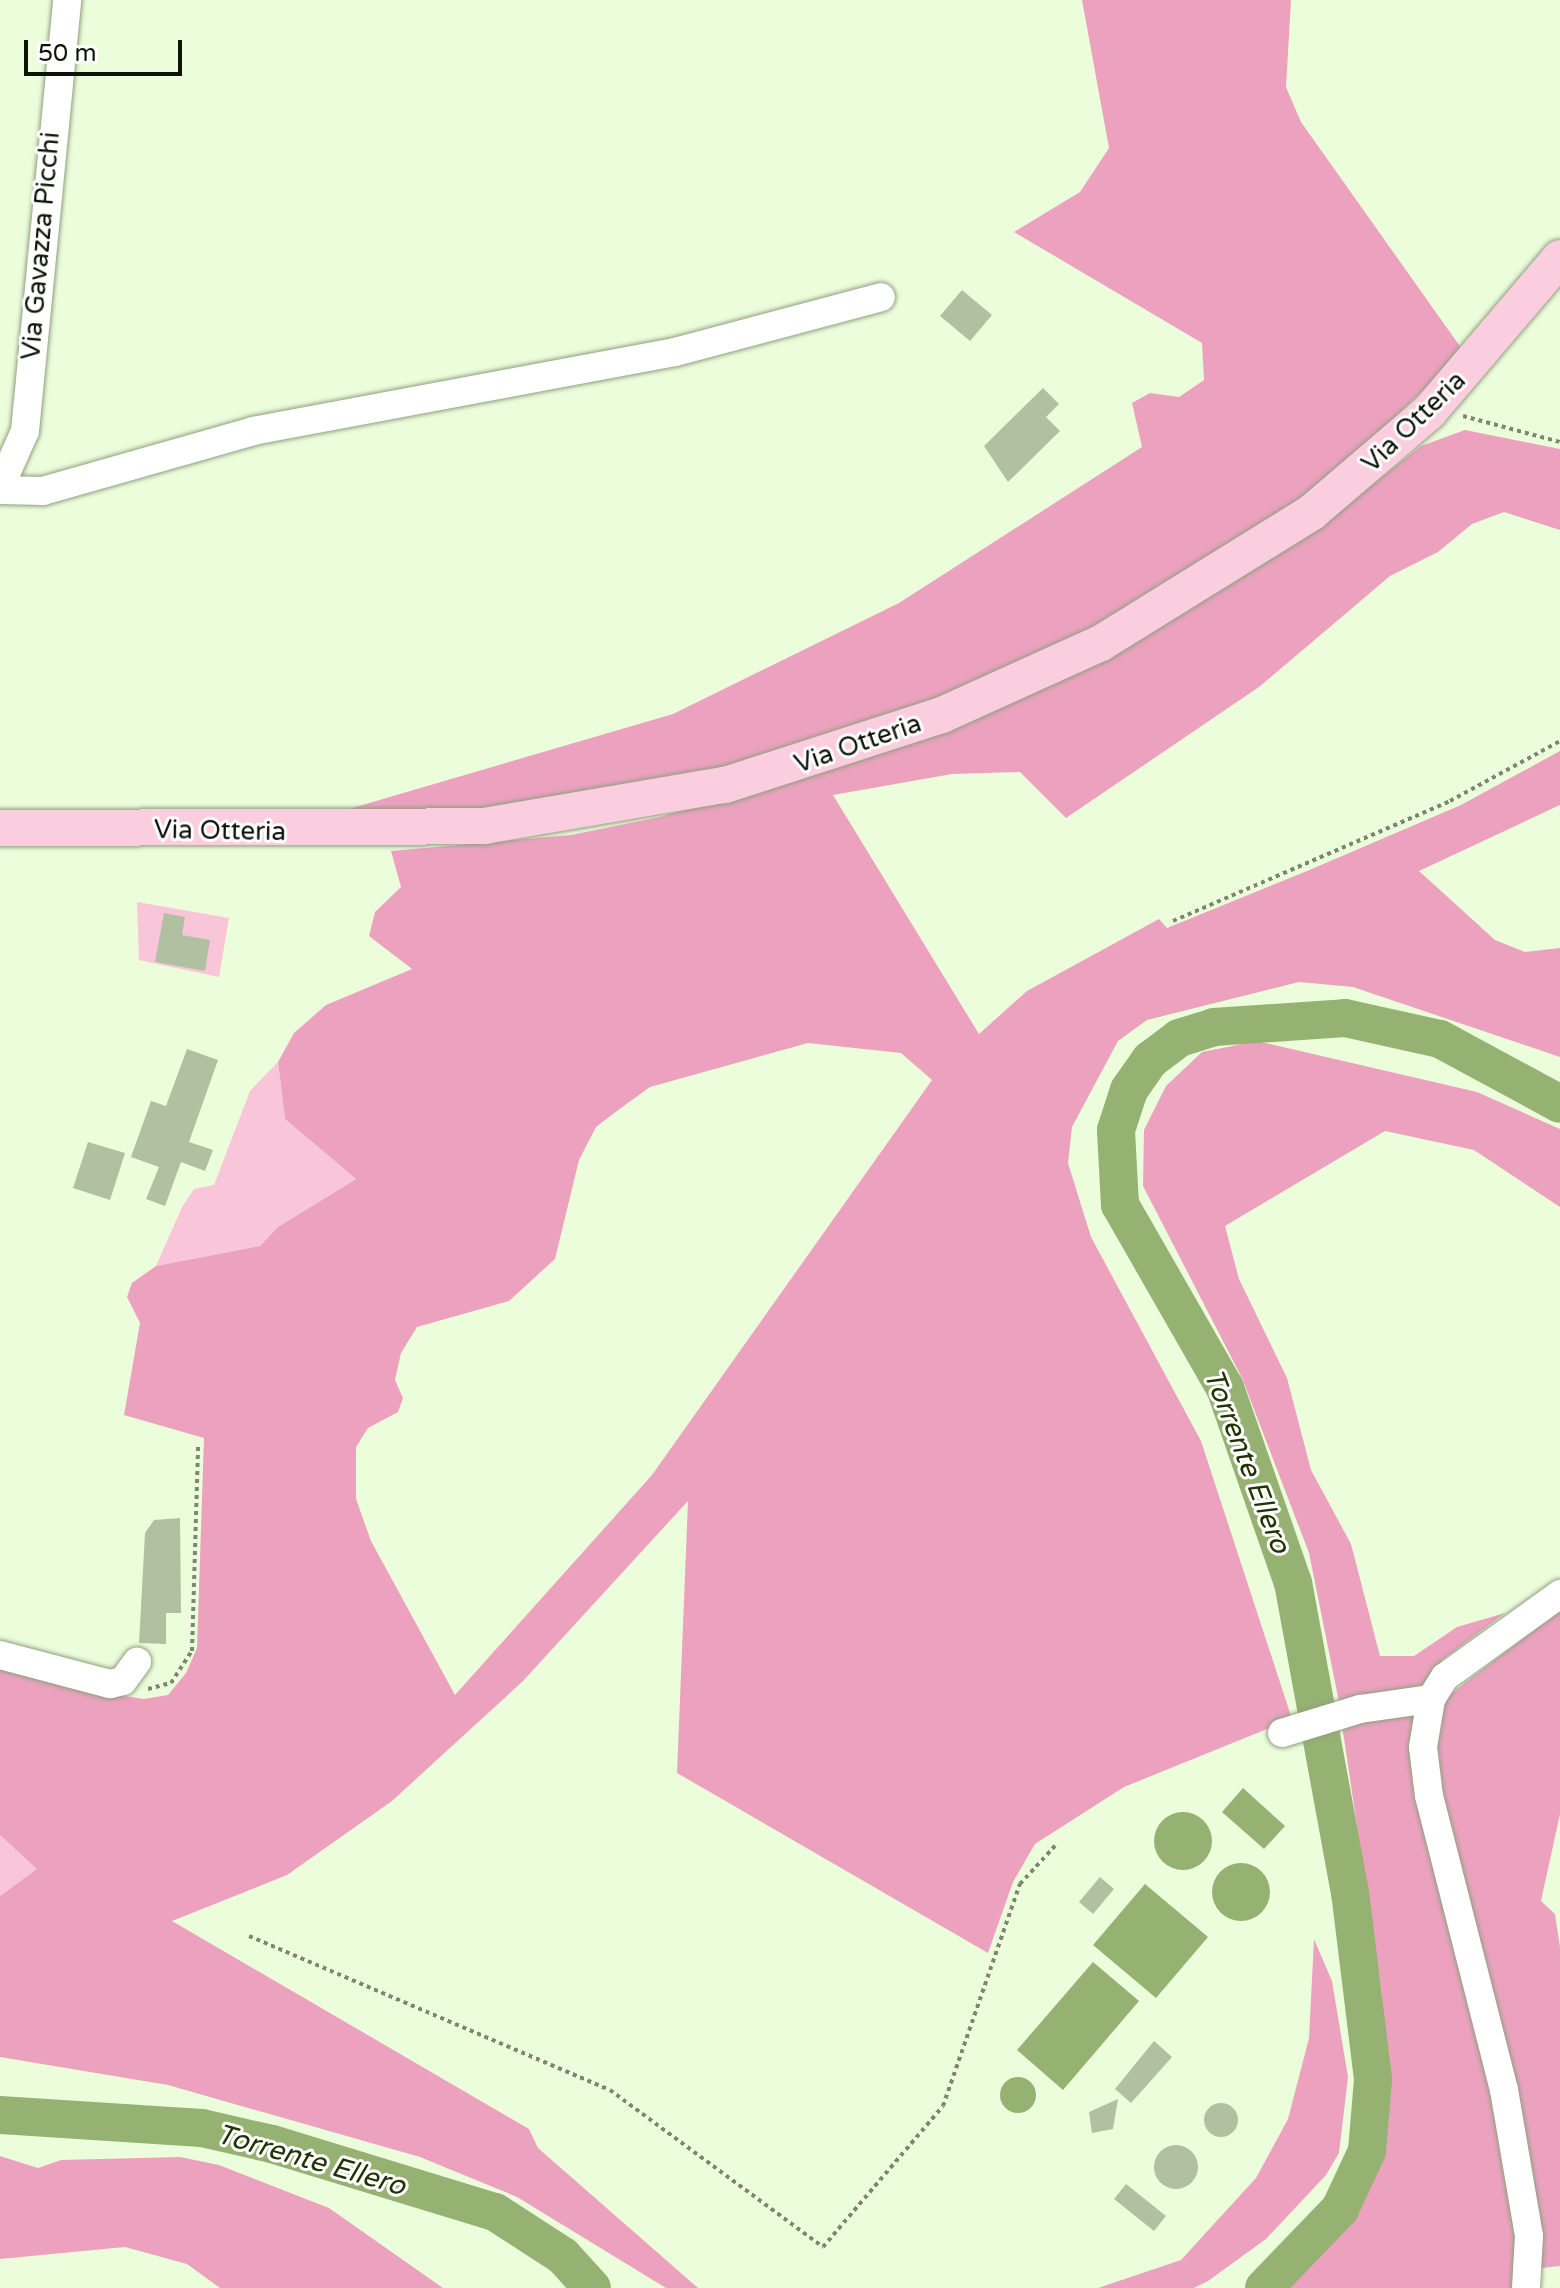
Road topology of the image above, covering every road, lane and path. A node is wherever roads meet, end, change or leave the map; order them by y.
1 (67, 0) edge
2 (1560, 258) edge
3 (881, 297) dead end
4 (1429, 412) junction
5 (1560, 442) edge
6 (0, 489) edge
7 (1560, 741) edge
8 (0, 828) edge
9 (1173, 921) dead end
10 (198, 1443) dead end
11 (1560, 1594) edge
12 (0, 1655) edge
13 (137, 1662) dead end
14 (110, 1684) junction
15 (1431, 1699) junction
16 (1282, 1733) dead end
17 (1055, 1846) dead end
18 (249, 1936) dead end
19 (1526, 2288) edge

1 - 6 street, Via Gavazza Picchi
2 - 4 main road, Via Otteria
3 - 6 street
4 - 5 path
4 - 8 main road, Via Otteria
7 - 9 path
10 - 14 path
11 - 15 street
12 - 14 street
13 - 14 street
15 - 16 street
15 - 19 street
17 - 18 path

